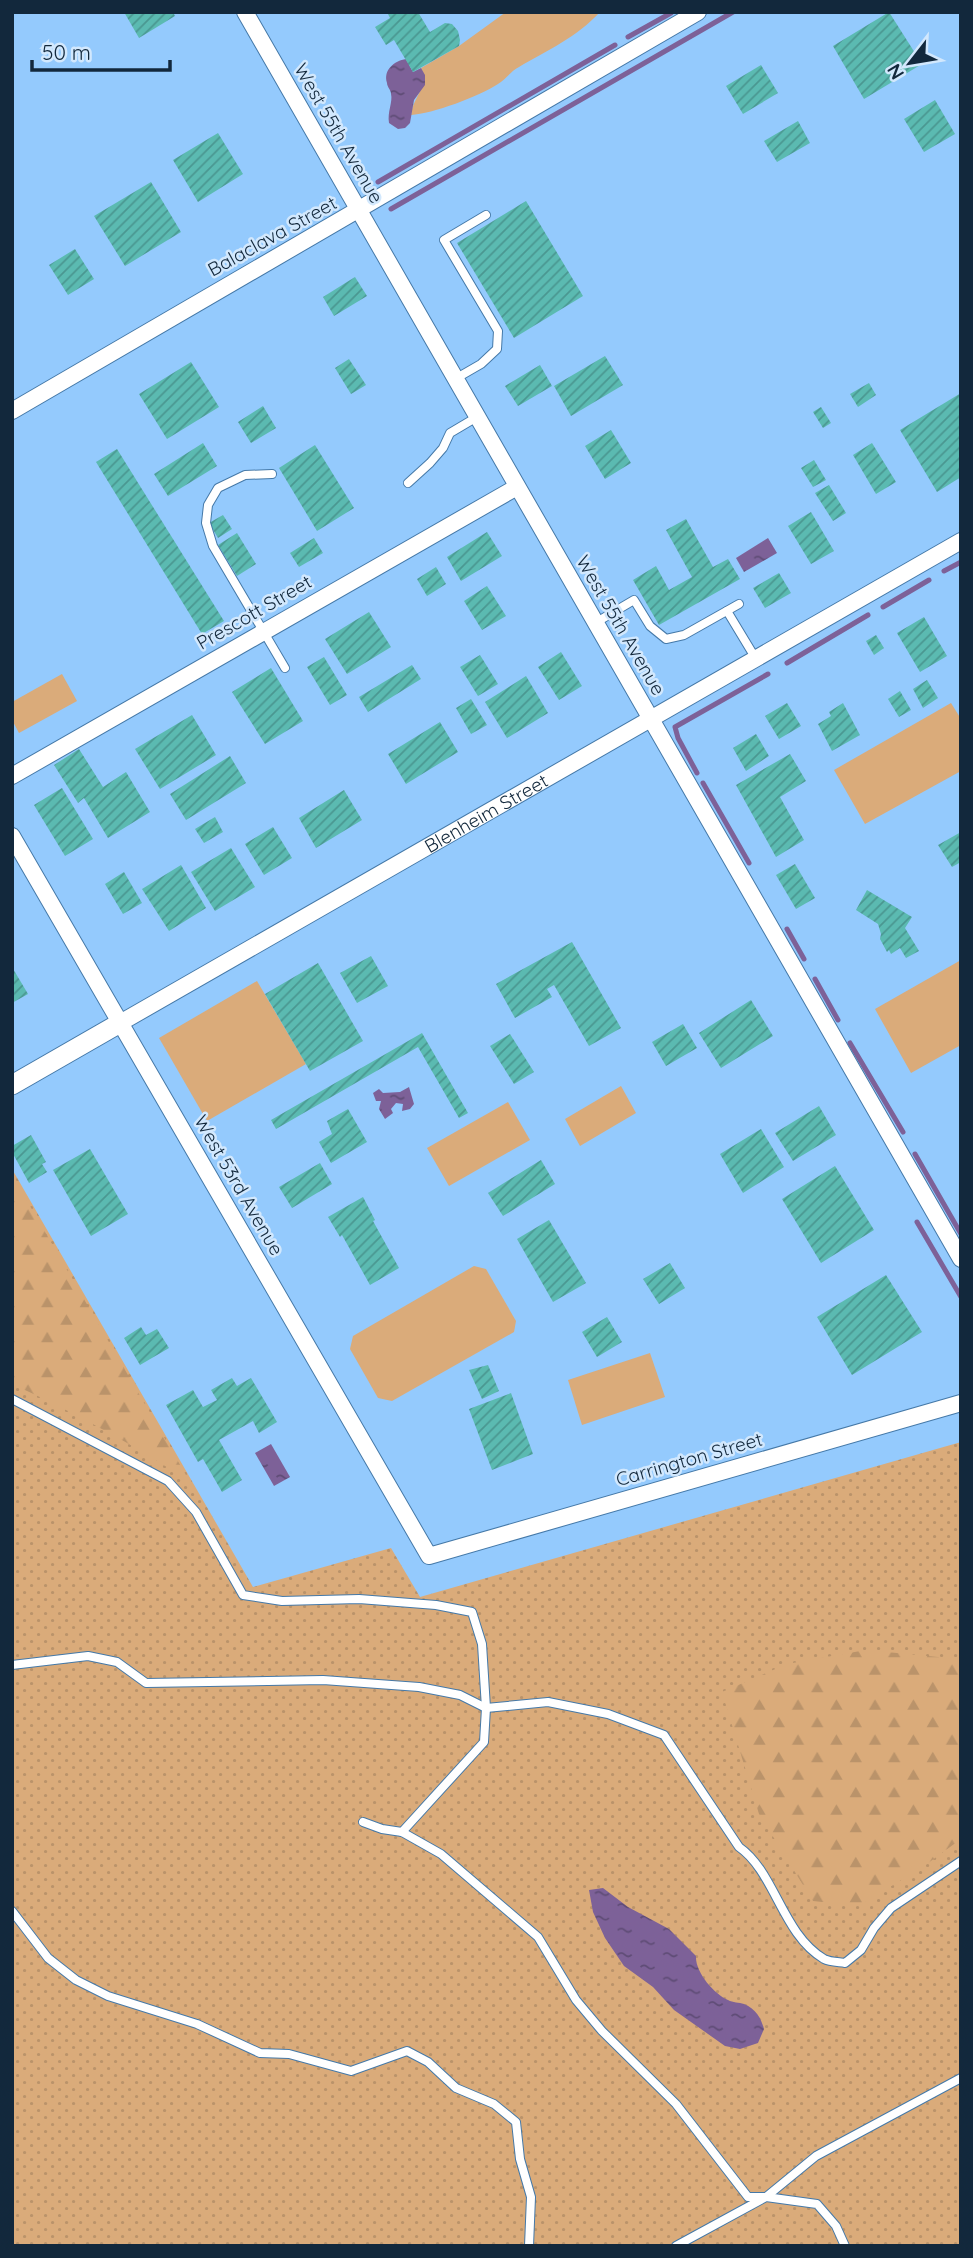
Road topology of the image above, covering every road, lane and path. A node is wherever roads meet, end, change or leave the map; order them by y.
1 (245, 12) edge
2 (698, 12) edge
3 (359, 211) junction
4 (486, 215) dead end
5 (455, 379) junction
6 (12, 411) edge
7 (477, 417) junction
8 (272, 474) dead end
9 (408, 483) dead end
10 (517, 487) junction
11 (961, 541) edge
12 (739, 604) dead end
13 (727, 611) junction
14 (595, 622) junction
15 (262, 631) junction
16 (756, 659) junction
17 (285, 668) dead end
18 (650, 718) junction
19 (12, 776) edge
20 (12, 836) edge
21 (120, 1023) junction
22 (12, 1085) edge
23 (961, 1259) edge
24 (12, 1399) edge
25 (961, 1403) edge
26 (429, 1556) joint
27 (12, 1665) edge
28 (486, 1708) junction
29 (363, 1822) dead end
30 (402, 1832) junction
31 (961, 1861) edge
32 (12, 1911) edge
33 (961, 2078) edge
34 (766, 2197) junction
35 (529, 2246) edge
36 (676, 2246) edge
37 (845, 2246) edge

1 - 3 street, West 55th Avenue
2 - 3 street, Balaclava Street
3 - 5 street, West 55th Avenue
3 - 6 street, Balaclava Street
4 - 5 lane
5 - 7 street, West 55th Avenue
7 - 9 lane
7 - 10 street, West 55th Avenue
8 - 15 lane
10 - 14 street, West 55th Avenue
10 - 15 street, Prescott Street
11 - 16 street, Blenheim Street
12 - 13 lane
13 - 14 lane
13 - 16 lane
14 - 18 street, West 55th Avenue
15 - 17 lane
15 - 19 street, Prescott Street
16 - 18 street, Blenheim Street
18 - 21 street, Blenheim Street
18 - 23 street, West 55th Avenue
20 - 21 street, West 53rd Avenue
21 - 22 street, Blenheim Street
21 - 26 street, West 53rd Avenue
24 - 28 lane
25 - 26 street, Carrington Street
27 - 28 lane
28 - 30 lane
28 - 31 lane
29 - 30 lane
30 - 34 lane
32 - 35 lane
33 - 34 lane
34 - 36 lane
34 - 37 lane

